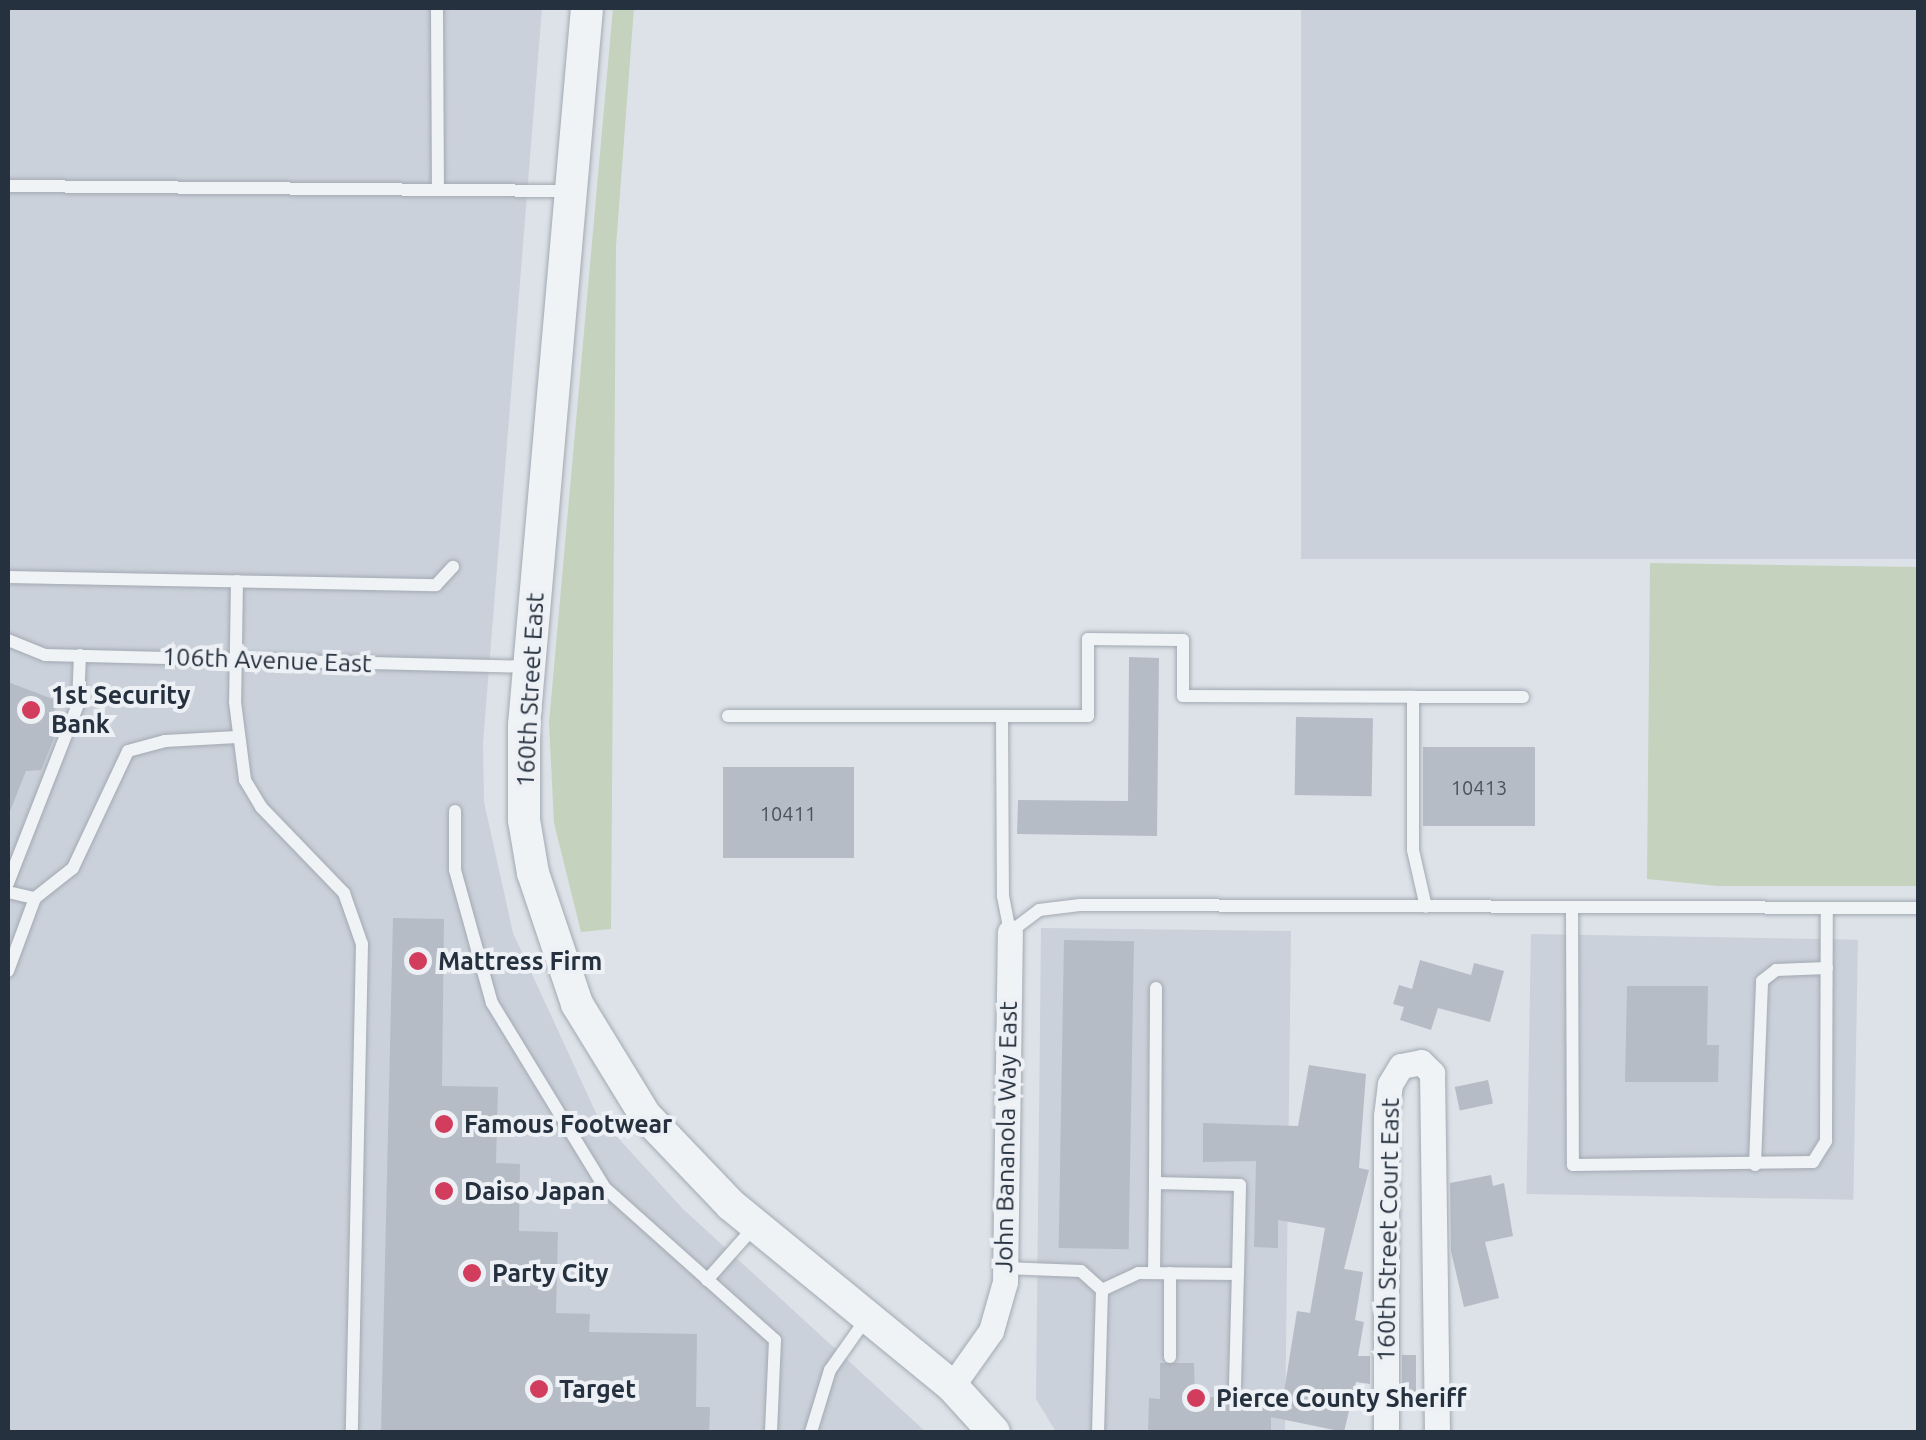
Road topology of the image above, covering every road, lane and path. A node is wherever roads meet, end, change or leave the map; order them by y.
1 (437, 8) edge
2 (587, 8) edge
3 (8, 186) edge
4 (438, 189) junction
5 (571, 191) junction
6 (453, 567) dead end
7 (8, 577) edge
8 (237, 581) junction
9 (8, 640) edge
10 (80, 656) junction
11 (236, 660) junction
12 (529, 668) junction
13 (1413, 696) junction
14 (1522, 697) dead end
15 (728, 716) dead end
16 (1002, 716) junction
17 (237, 737) junction
18 (454, 810) dead end
19 (8, 883) edge
20 (8, 892) edge
21 (35, 898) junction
22 (1426, 906) junction
23 (1572, 907) junction
24 (1827, 908) junction
25 (1918, 908) edge
26 (1010, 932) junction
27 (1827, 968) junction
28 (8, 971) edge
29 (1156, 988) dead end
30 (1755, 1165) junction
31 (1155, 1183) junction
32 (755, 1225) junction
33 (1004, 1268) junction
34 (1154, 1273) junction
35 (1170, 1273) junction
36 (1238, 1274) junction
37 (706, 1280) junction
38 (1102, 1290) junction
39 (868, 1317) junction
40 (1170, 1357) dead end
41 (1235, 1385) dead end
42 (952, 1386) junction
43 (352, 1432) edge
44 (771, 1432) edge
45 (812, 1432) edge
46 (994, 1432) edge
47 (1098, 1432) edge
48 (1386, 1432) edge
49 (1437, 1432) edge

1 - 4 lane
2 - 5 street, 160th Street East
3 - 4 lane
4 - 5 lane
5 - 12 street, 160th Street East
6 - 8 lane
7 - 8 lane
8 - 11 lane
9 - 10 lane, 106th Avenue East
10 - 11 lane, 106th Avenue East
10 - 19 lane
11 - 12 lane, 106th Avenue East
11 - 17 lane
12 - 32 street, 160th Street East
13 - 14 lane
13 - 16 lane
13 - 22 lane
15 - 16 lane
16 - 26 lane
17 - 21 lane
17 - 43 lane
18 - 37 lane
20 - 21 lane
21 - 28 lane
22 - 23 lane
22 - 26 lane
23 - 24 lane
23 - 30 lane
24 - 25 lane
24 - 27 lane
26 - 33 street, John Bananola Way East
27 - 30 lane
27 - 30 lane
29 - 31 lane
31 - 34 lane
31 - 36 lane
32 - 37 lane
32 - 39 street, 160th Street East
33 - 38 lane
33 - 42 street, John Bananola Way East
34 - 35 lane
34 - 38 lane
35 - 36 lane
35 - 40 lane
36 - 41 lane
37 - 44 lane
38 - 47 lane
39 - 42 street, 160th Street East
39 - 45 lane
42 - 46 street, 160th Street East
48 - 49 street, 160th Street Court East

